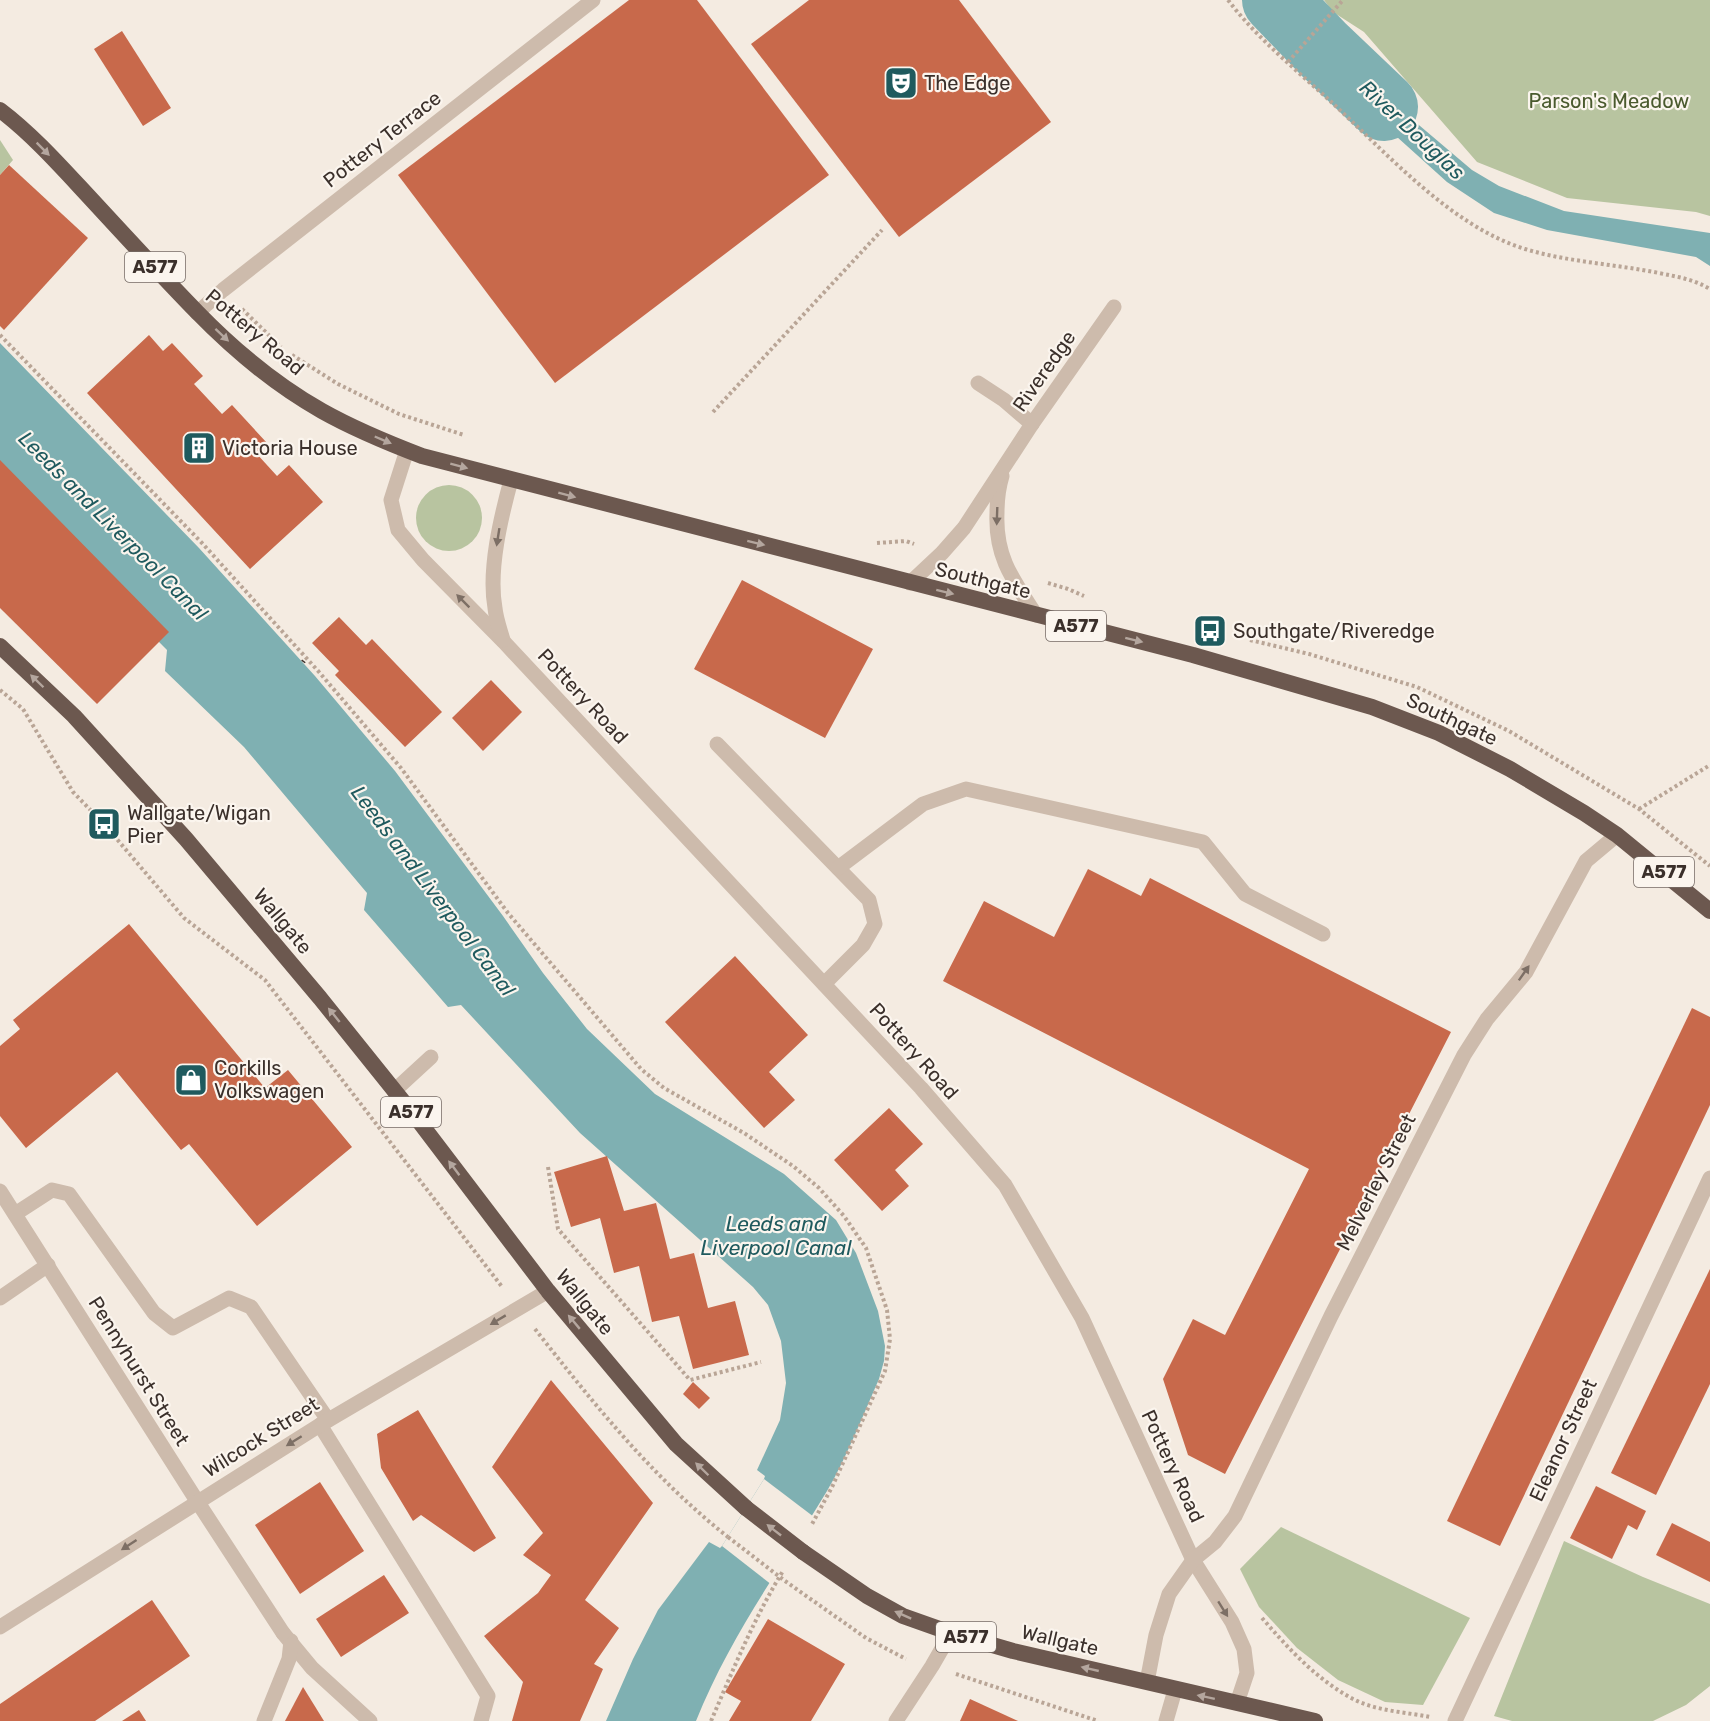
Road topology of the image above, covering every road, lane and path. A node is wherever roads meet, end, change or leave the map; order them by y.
1 (593, 0) edge
2 (1228, 0) edge
3 (1343, 0) edge
4 (1288, 62) junction
5 (0, 110) edge
6 (882, 230) dead end
7 (1710, 289) edge
8 (223, 291) junction
9 (1114, 307) dead end
10 (197, 313) junction
11 (0, 335) edge
12 (978, 383) dead end
13 (713, 412) dead end
14 (1032, 424) junction
15 (465, 436) dead end
16 (407, 450) junction
17 (1008, 459) junction
18 (511, 480) junction
19 (906, 542) dead end
20 (873, 543) dead end
21 (910, 584) junction
22 (1036, 615) junction
23 (504, 642) junction
24 (0, 646) edge
25 (0, 690) edge
26 (717, 744) dead end
27 (1710, 765) edge
28 (1639, 808) dead end
29 (1617, 835) junction
30 (838, 868) junction
31 (1710, 911) edge
32 (1323, 934) dead end
33 (824, 984) junction
34 (431, 1057) dead end
35 (394, 1091) junction
36 (548, 1167) dead end
37 (1710, 1178) edge
38 (0, 1191) edge
39 (15, 1214) junction
40 (48, 1265) junction
41 (495, 1277) dead end
42 (548, 1291) junction
43 (0, 1298) edge
44 (544, 1340) dead end
45 (761, 1362) dead end
46 (324, 1423) junction
47 (197, 1502) junction
48 (804, 1544) junction
49 (1192, 1560) junction
50 (786, 1566) dead end
51 (1261, 1618) dead end
52 (0, 1628) edge
53 (951, 1633) junction
54 (287, 1637) junction
55 (904, 1658) dead end
56 (962, 1676) dead end
57 (1147, 1682) junction
58 (1175, 1690) junction
59 (1238, 1703) junction
60 (1422, 1715) dead end
61 (264, 1721) edge
62 (370, 1721) edge
63 (481, 1721) edge
64 (711, 1721) edge
65 (896, 1721) edge
66 (1098, 1721) edge
67 (1166, 1721) edge
68 (1315, 1721) edge
69 (1455, 1721) edge

1 - 8 street, Pottery Terrace
2 - 4 path
3 - 4 path
4 - 7 path
5 -> 10 highway, Pottery Road / A577
6 - 13 path
8 - 10 street, Pottery Terrace
8 - 15 path
9 - 14 street, Riveredge
10 -> 16 highway, Pottery Road / A577
11 - 48 path
12 - 14 street
14 - 17 street, Riveredge
16 -> 18 highway, Pottery Road / A577
23 -> 16 street, Pottery Road
17 - 21 street, Riveredge
17 -> 22 street, Riveredge
18 -> 21 highway, Southgate / A577
18 -> 23 street, Pottery Road
19 - 20 path
21 -> 22 highway, Southgate / A577
22 -> 29 highway, Southgate / A577
23 - 33 street, Pottery Road
35 -> 24 highway, Wallgate / A577
25 - 41 path
26 - 30 street
27 - 28 path
29 - 31 highway, Southgate / A577
49 -> 29 street, Melverley Street
30 - 32 street
30 - 33 street
33 - 49 street, Pottery Road
34 - 35 street
42 -> 35 highway, Wallgate / A577
36 - 45 path
37 - 69 street, Eleanor Street
38 - 39 street, Pennyhurst Street
39 - 40 street, Pennyhurst Street
39 - 46 street
40 - 43 street
40 - 47 street, Pennyhurst Street
42 -> 46 street, Wilcock Street
48 -> 42 highway, Wallgate / A577, bridge
44 - 55 path, bridge
46 -> 47 street, Wilcock Street
46 - 63 street
47 -> 52 street, Wilcock Street
47 - 54 street, Pennyhurst Street
53 -> 48 highway, Wallgate / A577
49 - 57 street
49 -> 59 street, Pottery Road
50 - 64 path
51 - 60 path
57 -> 53 highway, Wallgate / A577
53 - 65 street
54 - 61 street
54 - 62 street, Pennyhurst Street
56 - 66 path
57 - 58 highway, Wallgate / A577
59 -> 58 highway, Wallgate / A577
58 - 67 street
59 - 68 highway, Wallgate / A577

